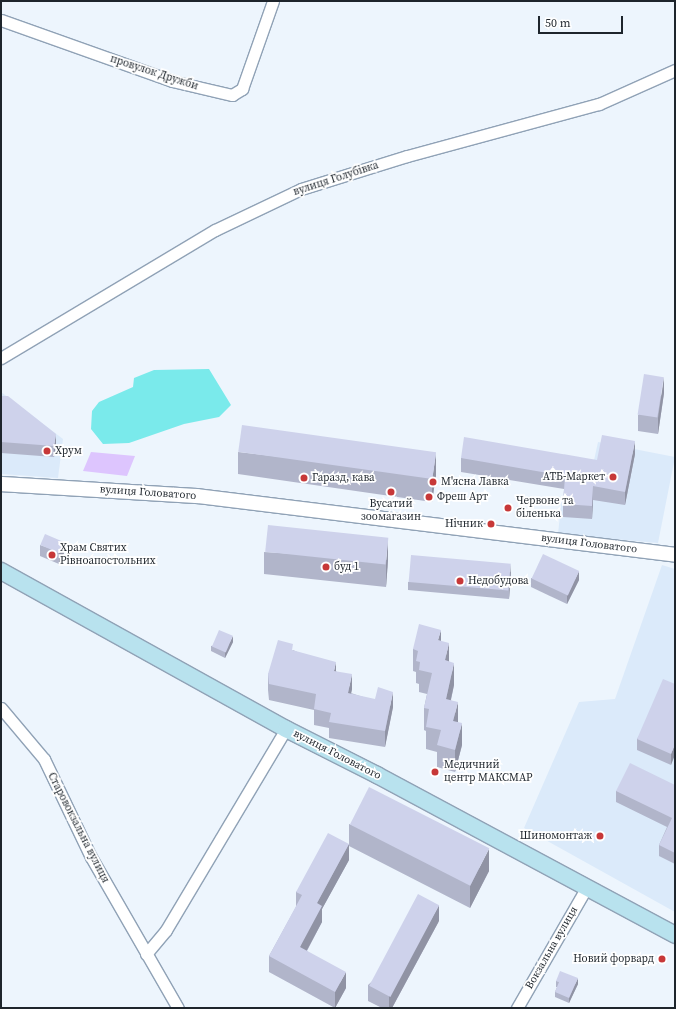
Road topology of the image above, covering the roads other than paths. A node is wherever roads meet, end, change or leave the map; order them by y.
1 (273, 1) edge
2 (1, 20) edge
3 (675, 70) edge
4 (1, 358) edge
5 (1, 484) edge
6 (675, 555) edge
7 (1, 571) edge
8 (1, 708) edge
9 (286, 728) junction
10 (587, 887) junction
11 (675, 936) edge
12 (146, 954) junction
13 (178, 1008) edge
14 (517, 1008) edge

1 - 2 street, провулок Дружби
3 - 4 street, вулиця Голубівка
5 - 6 street, вулиця Головатого
7 - 9 main road, вулиця Головатого
8 - 12 street, Старовокзальна вулиця
9 - 10 main road, вулиця Головатого
9 - 12 street
10 - 11 main road, вулиця Головатого
10 - 14 street, Вокзальна вулиця
12 - 13 street, Старовокзальна вулиця

